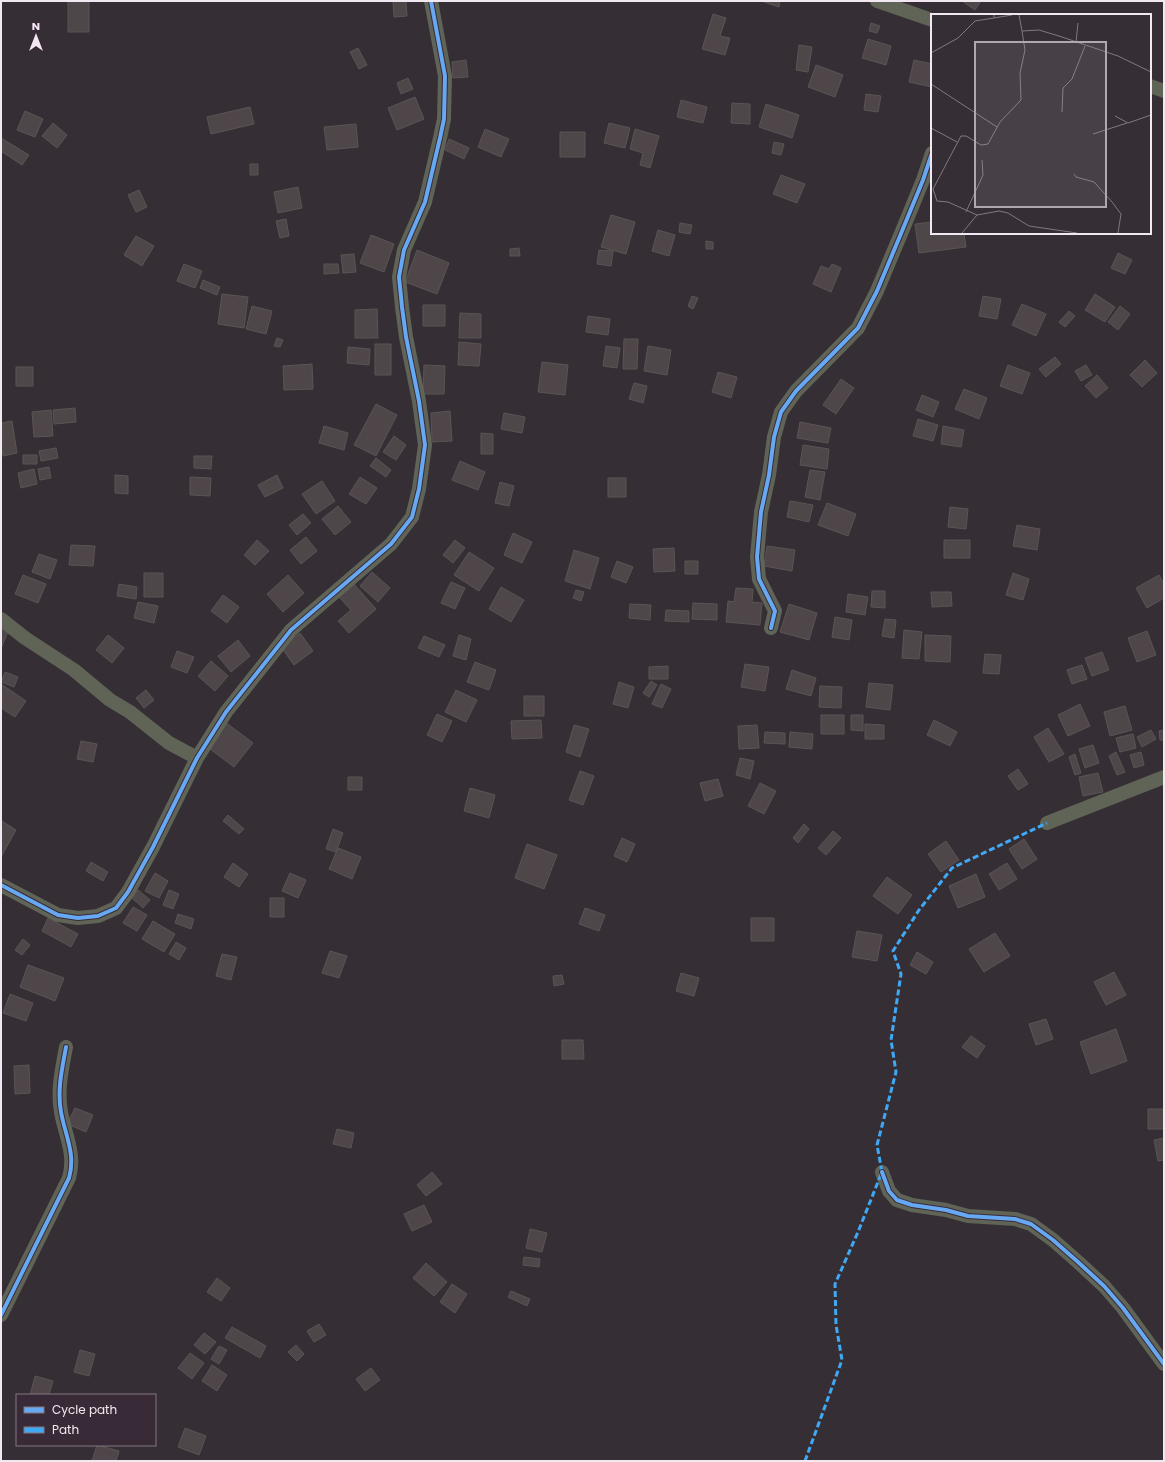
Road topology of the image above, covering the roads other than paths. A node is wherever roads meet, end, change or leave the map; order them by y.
1 (431, 1) edge
2 (877, 1) edge
3 (900, 4) edge
4 (931, 20) edge
5 (1151, 86) edge
6 (1164, 91) edge
7 (931, 156) edge
8 (1, 620) edge
9 (771, 628) dead end
10 (197, 758) junction
11 (1164, 777) edge
12 (1047, 823) dead end
13 (1, 885) edge
14 (66, 1048) dead end
15 (882, 1172) dead end
16 (1, 1315) edge
17 (1164, 1364) edge

1 - 10 street
2 - 3 street
3 - 4 street
5 - 6 street
7 - 9 street
8 - 10 street
10 - 13 street
11 - 12 street
14 - 16 street
15 - 17 street

